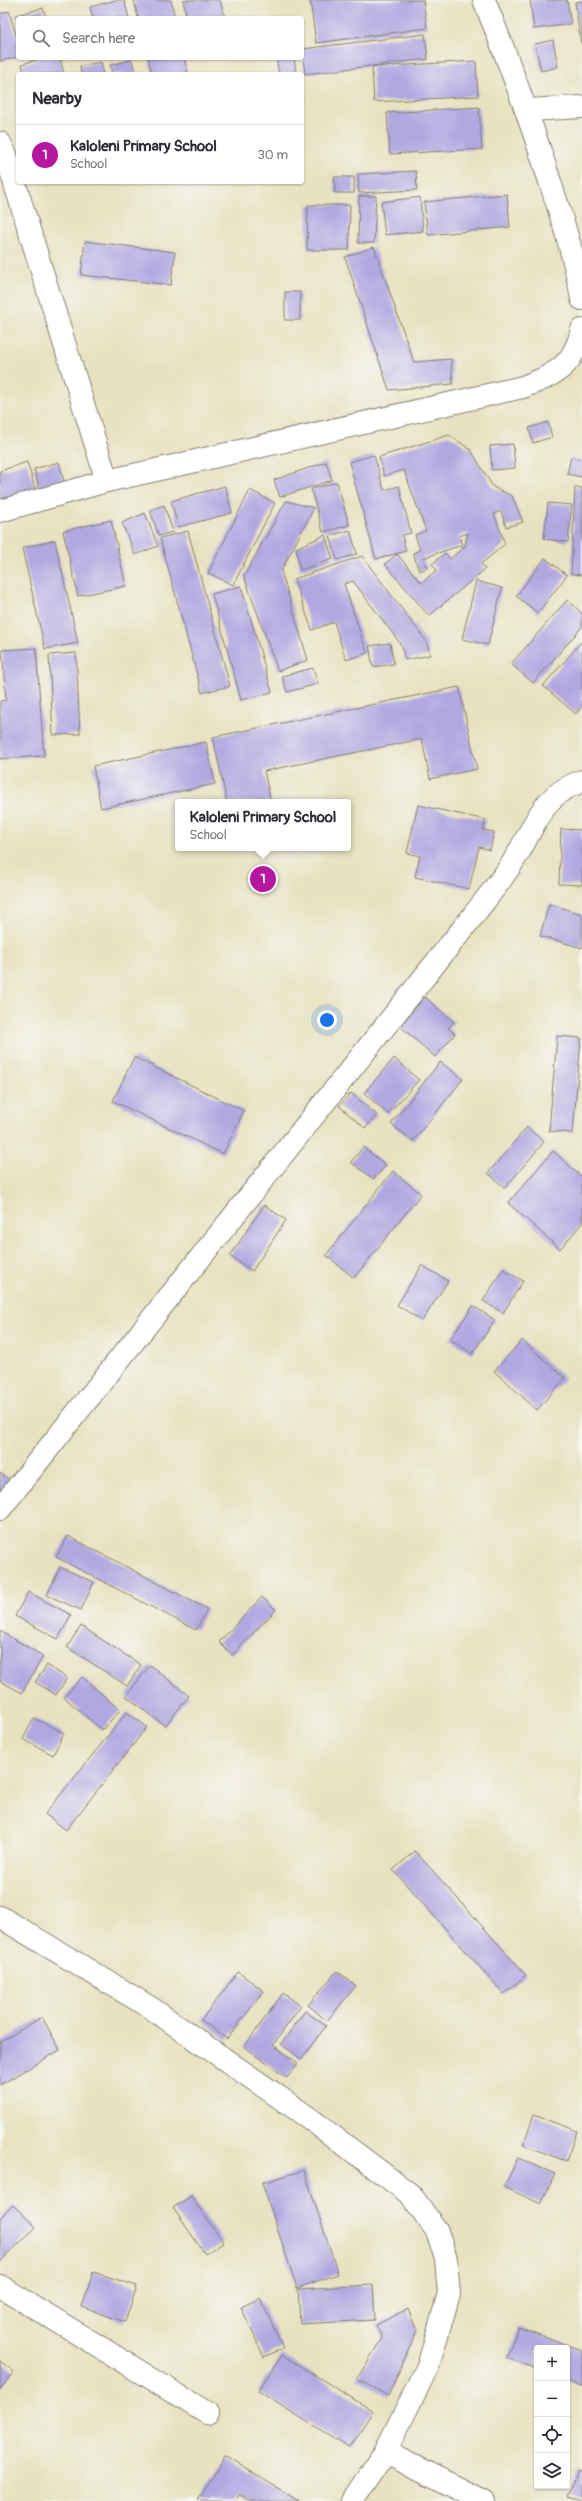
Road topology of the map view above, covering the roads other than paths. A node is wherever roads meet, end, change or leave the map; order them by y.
1 (484, 0) edge
2 (582, 107) edge
3 (528, 110) junction
4 (0, 143) edge
5 (582, 299) edge
6 (580, 343) edge
7 (107, 481) junction
8 (0, 511) edge
9 (582, 781) edge
10 (0, 1509) edge
11 (0, 1917) edge
12 (0, 2286) edge
13 (207, 2413) dead end
14 (385, 2452) junction
15 (352, 2501) edge
16 (484, 2501) edge

1 - 3 street
2 - 3 street
3 - 5 street
4 - 7 street
6 - 7 street
7 - 8 street
9 - 10 street
11 - 14 street
12 - 13 street
14 - 15 street
14 - 16 street

